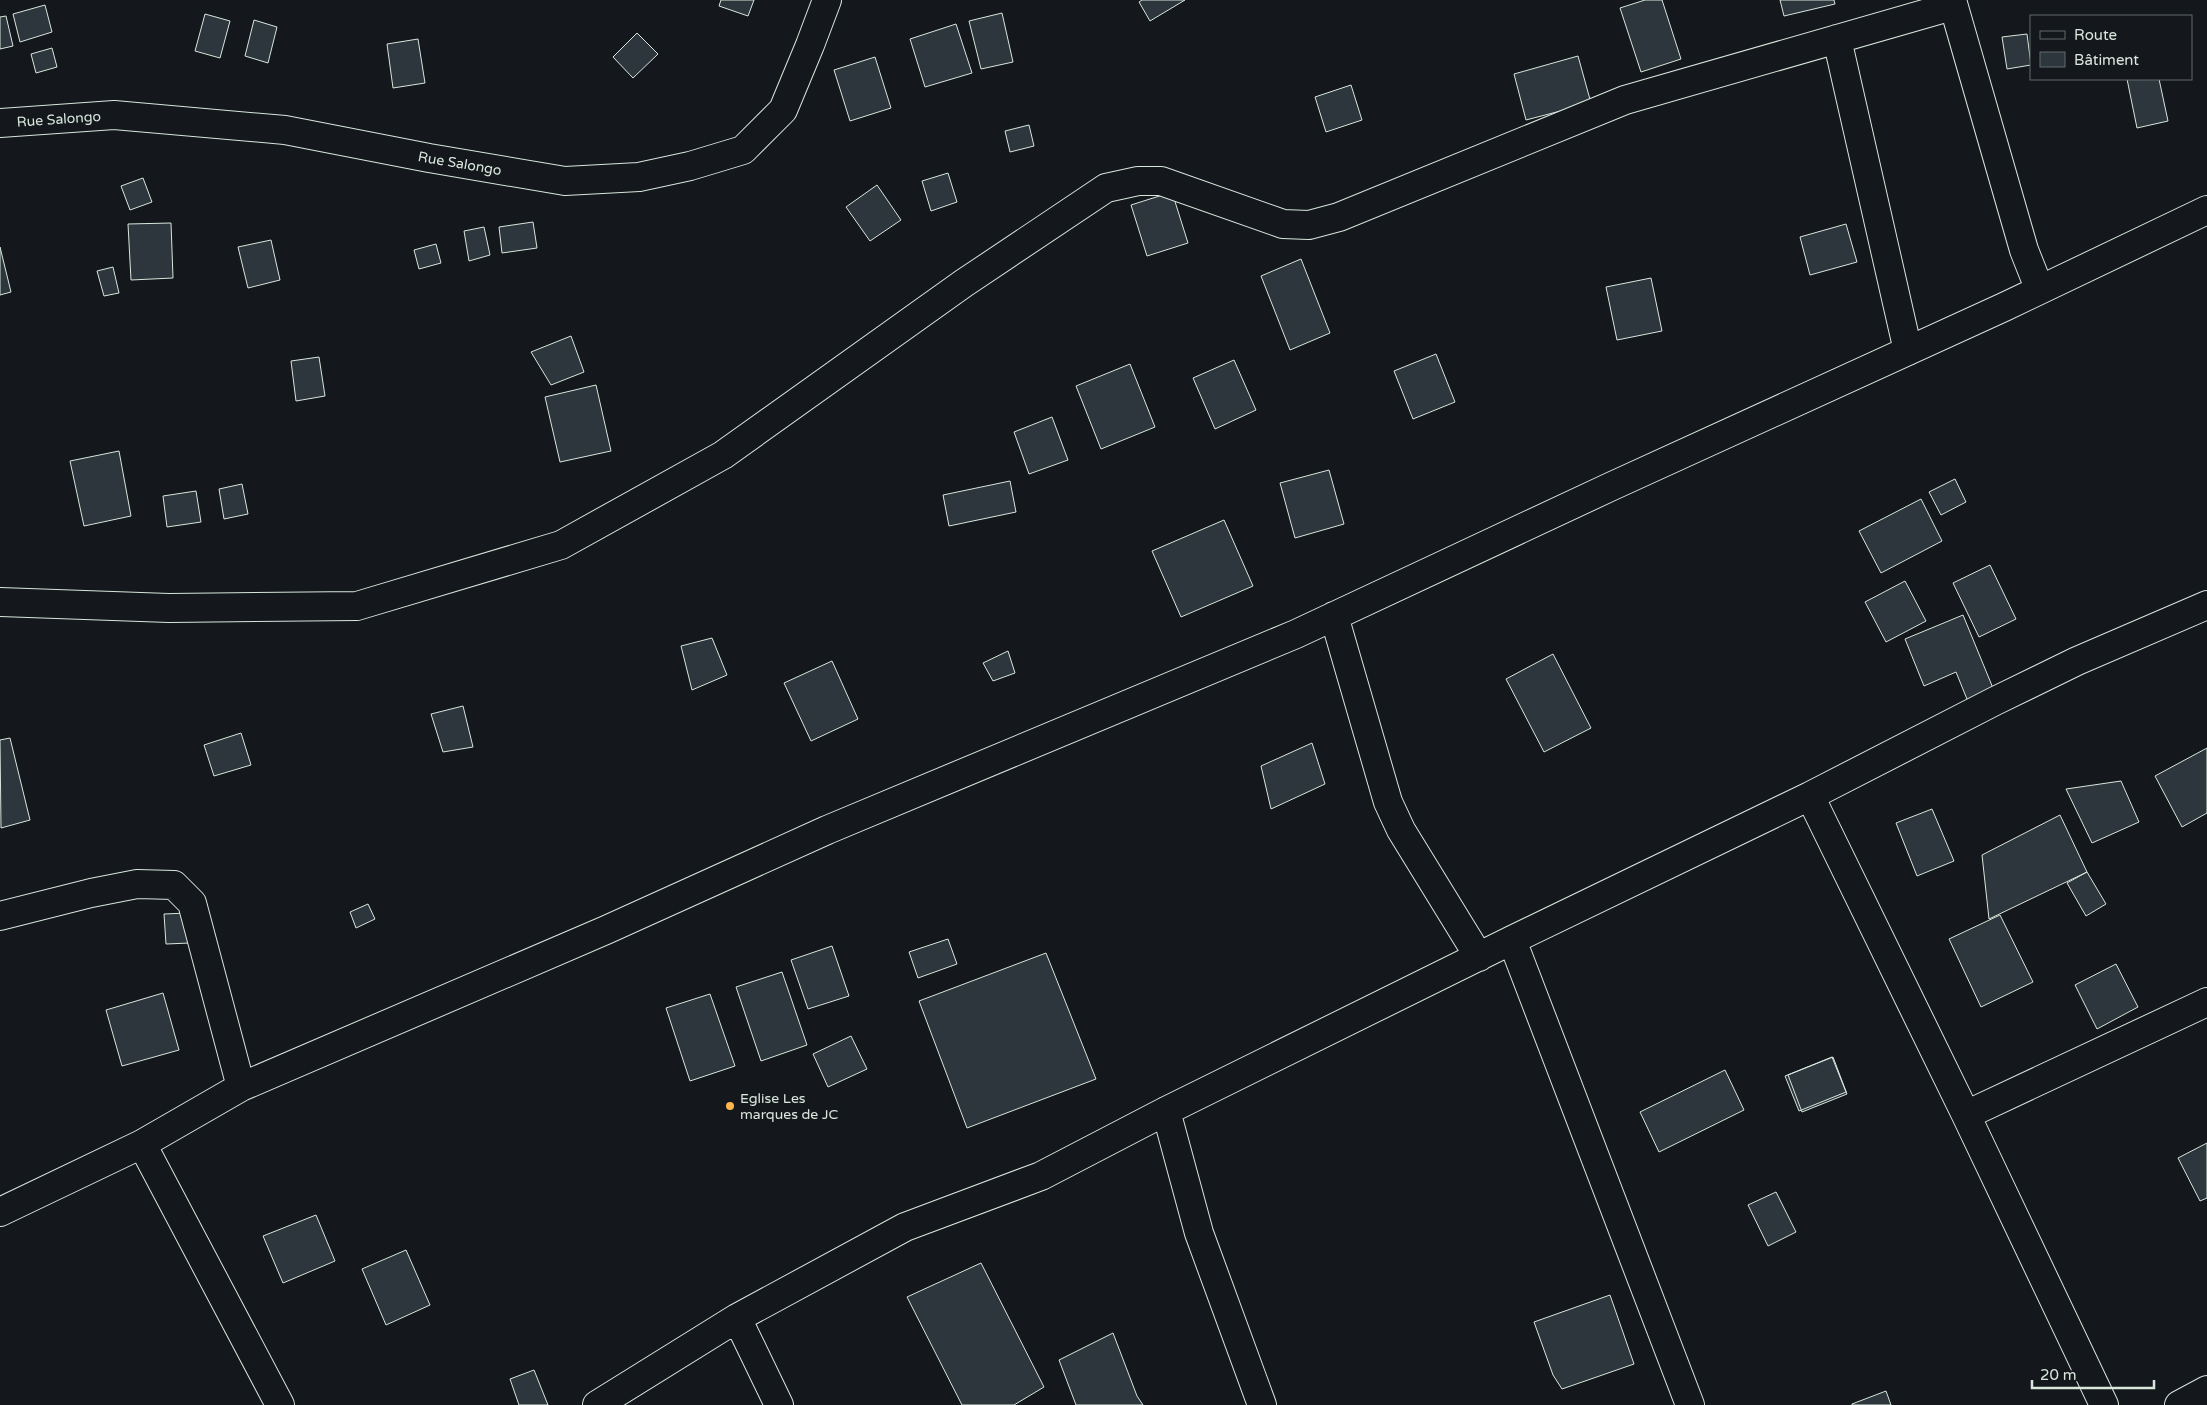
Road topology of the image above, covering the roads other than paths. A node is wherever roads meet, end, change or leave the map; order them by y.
1 (827, 0) edge
2 (1952, 3) edge
3 (1837, 39) junction
4 (0, 123) edge
5 (2207, 210) edge
6 (2039, 288) junction
7 (1908, 352) junction
8 (0, 602) edge
9 (2207, 604) edge
10 (1334, 616) junction
11 (1810, 796) junction
12 (0, 916) edge
13 (1512, 940) junction
14 (1479, 957) junction
15 (2207, 1002) edge
16 (241, 1087) junction
17 (1166, 1111) junction
18 (1966, 1115) junction
19 (142, 1144) junction
20 (0, 1212) edge
21 (737, 1318) junction
22 (2207, 1390) edge
23 (280, 1405) edge
24 (597, 1405) edge
25 (779, 1405) edge
26 (1262, 1405) edge
27 (1690, 1405) edge
28 (2104, 1405) edge
29 (2179, 1405) edge

1 - 4 street, Rue Salongo
2 - 3 street
2 - 6 street
3 - 7 street
3 - 8 street
5 - 6 street
6 - 7 street
7 - 10 street
9 - 11 street
10 - 14 street
10 - 16 street
11 - 13 street
11 - 18 street
12 - 16 street
13 - 14 street
13 - 27 street
14 - 17 street
15 - 18 street
16 - 19 street
17 - 21 street
17 - 26 street
18 - 28 street
19 - 20 street
19 - 23 street
21 - 24 street
21 - 25 street
22 - 29 street

